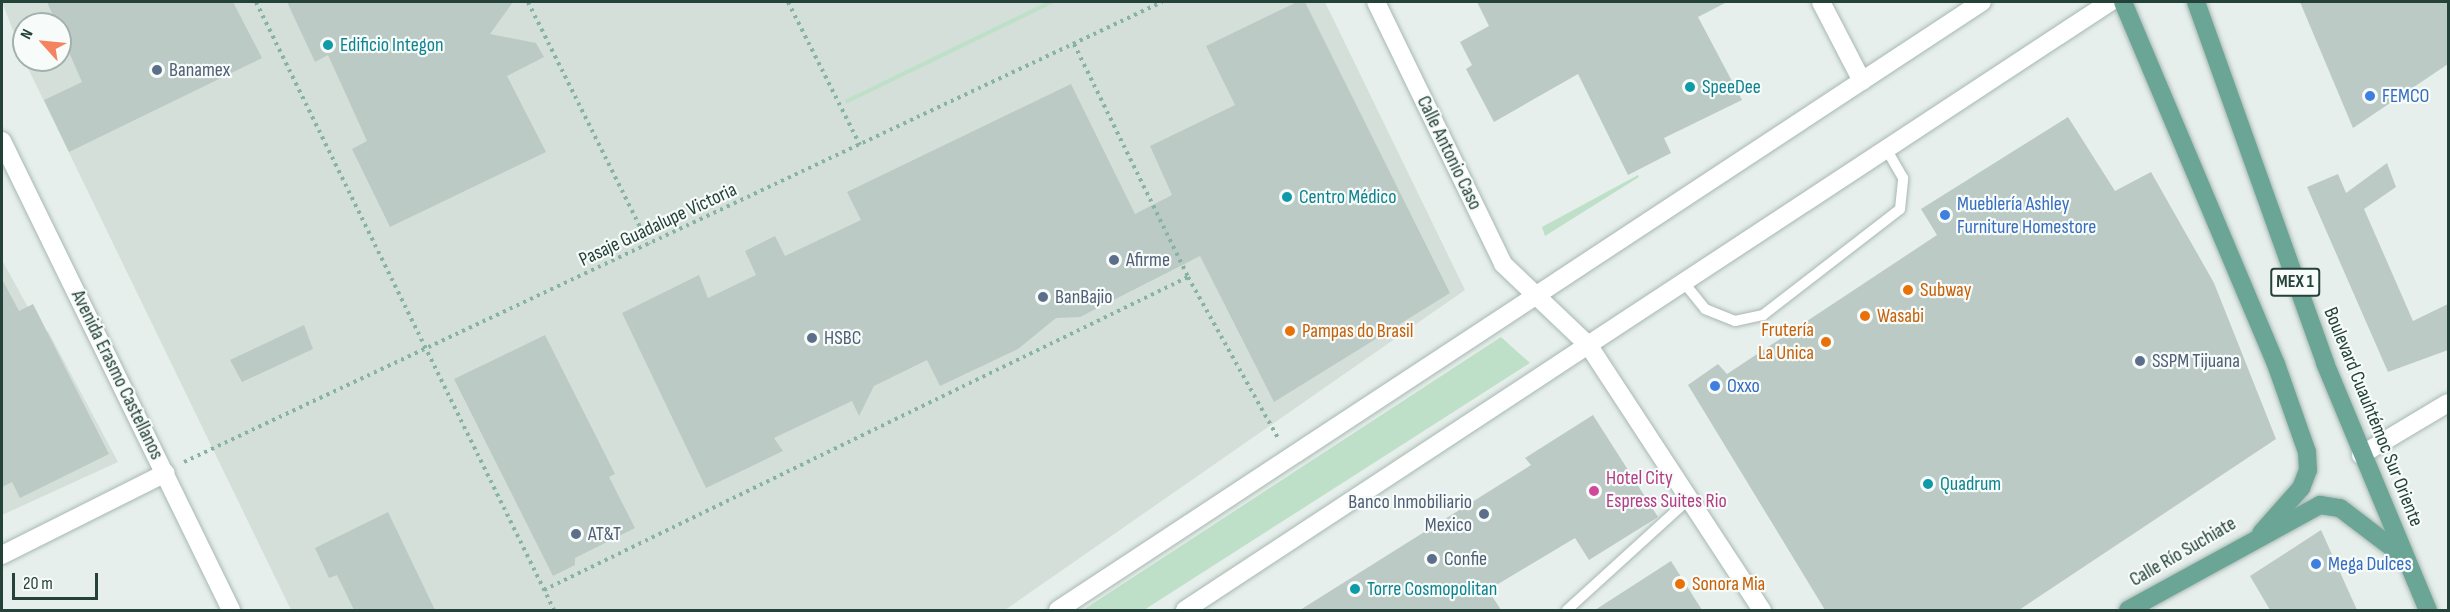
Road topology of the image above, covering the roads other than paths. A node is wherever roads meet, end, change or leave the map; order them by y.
1 (1376, 2) edge
2 (1821, 2) edge
3 (1982, 2) edge
4 (2110, 2) edge
5 (2123, 2) edge
6 (2196, 2) edge
7 (1862, 81) junction
8 (2, 141) edge
9 (1886, 148) junction
10 (1685, 284) junction
11 (1536, 295) junction
12 (1589, 346) junction
13 (2448, 402) edge
14 (2361, 455) junction
15 (166, 473) junction
16 (1689, 499) junction
17 (2261, 533) junction
18 (2, 555) edge
19 (2406, 558) junction
20 (231, 610) edge
21 (1058, 610) edge
22 (1185, 610) edge
23 (1567, 610) edge
24 (1762, 610) edge
25 (2128, 610) edge
26 (2428, 610) edge

1 - 11 main road, Calle Antonio Caso
2 - 7 main road
3 - 7 main road
4 - 9 main road
5 - 17 main road, MEX 1
6 - 14 main road, Boulevard Cuauhtémoc Sur Oriente / MEX 1
7 - 11 main road
8 - 15 main road, Avenida Erasmo Castellanos
9 - 10 main road
9 - 10 lane
10 - 12 main road
11 - 12 main road, Calle Antonio Caso
11 - 21 main road
12 - 16 main road, Calle Antonio Caso
12 - 22 main road
13 - 14 main road
14 - 19 main road, Boulevard Cuauhtémoc Sur Oriente / MEX 1
15 - 18 main road
15 - 20 main road, Avenida Erasmo Castellanos
16 - 23 lane
16 - 24 main road, Calle Antonio Caso
17 - 19 main road, Calle Río Suchiate
17 - 25 main road, Calle Río Suchiate / MEX 1
19 - 26 main road, Boulevard Cuauhtémoc Sur Oriente / MEX 1

